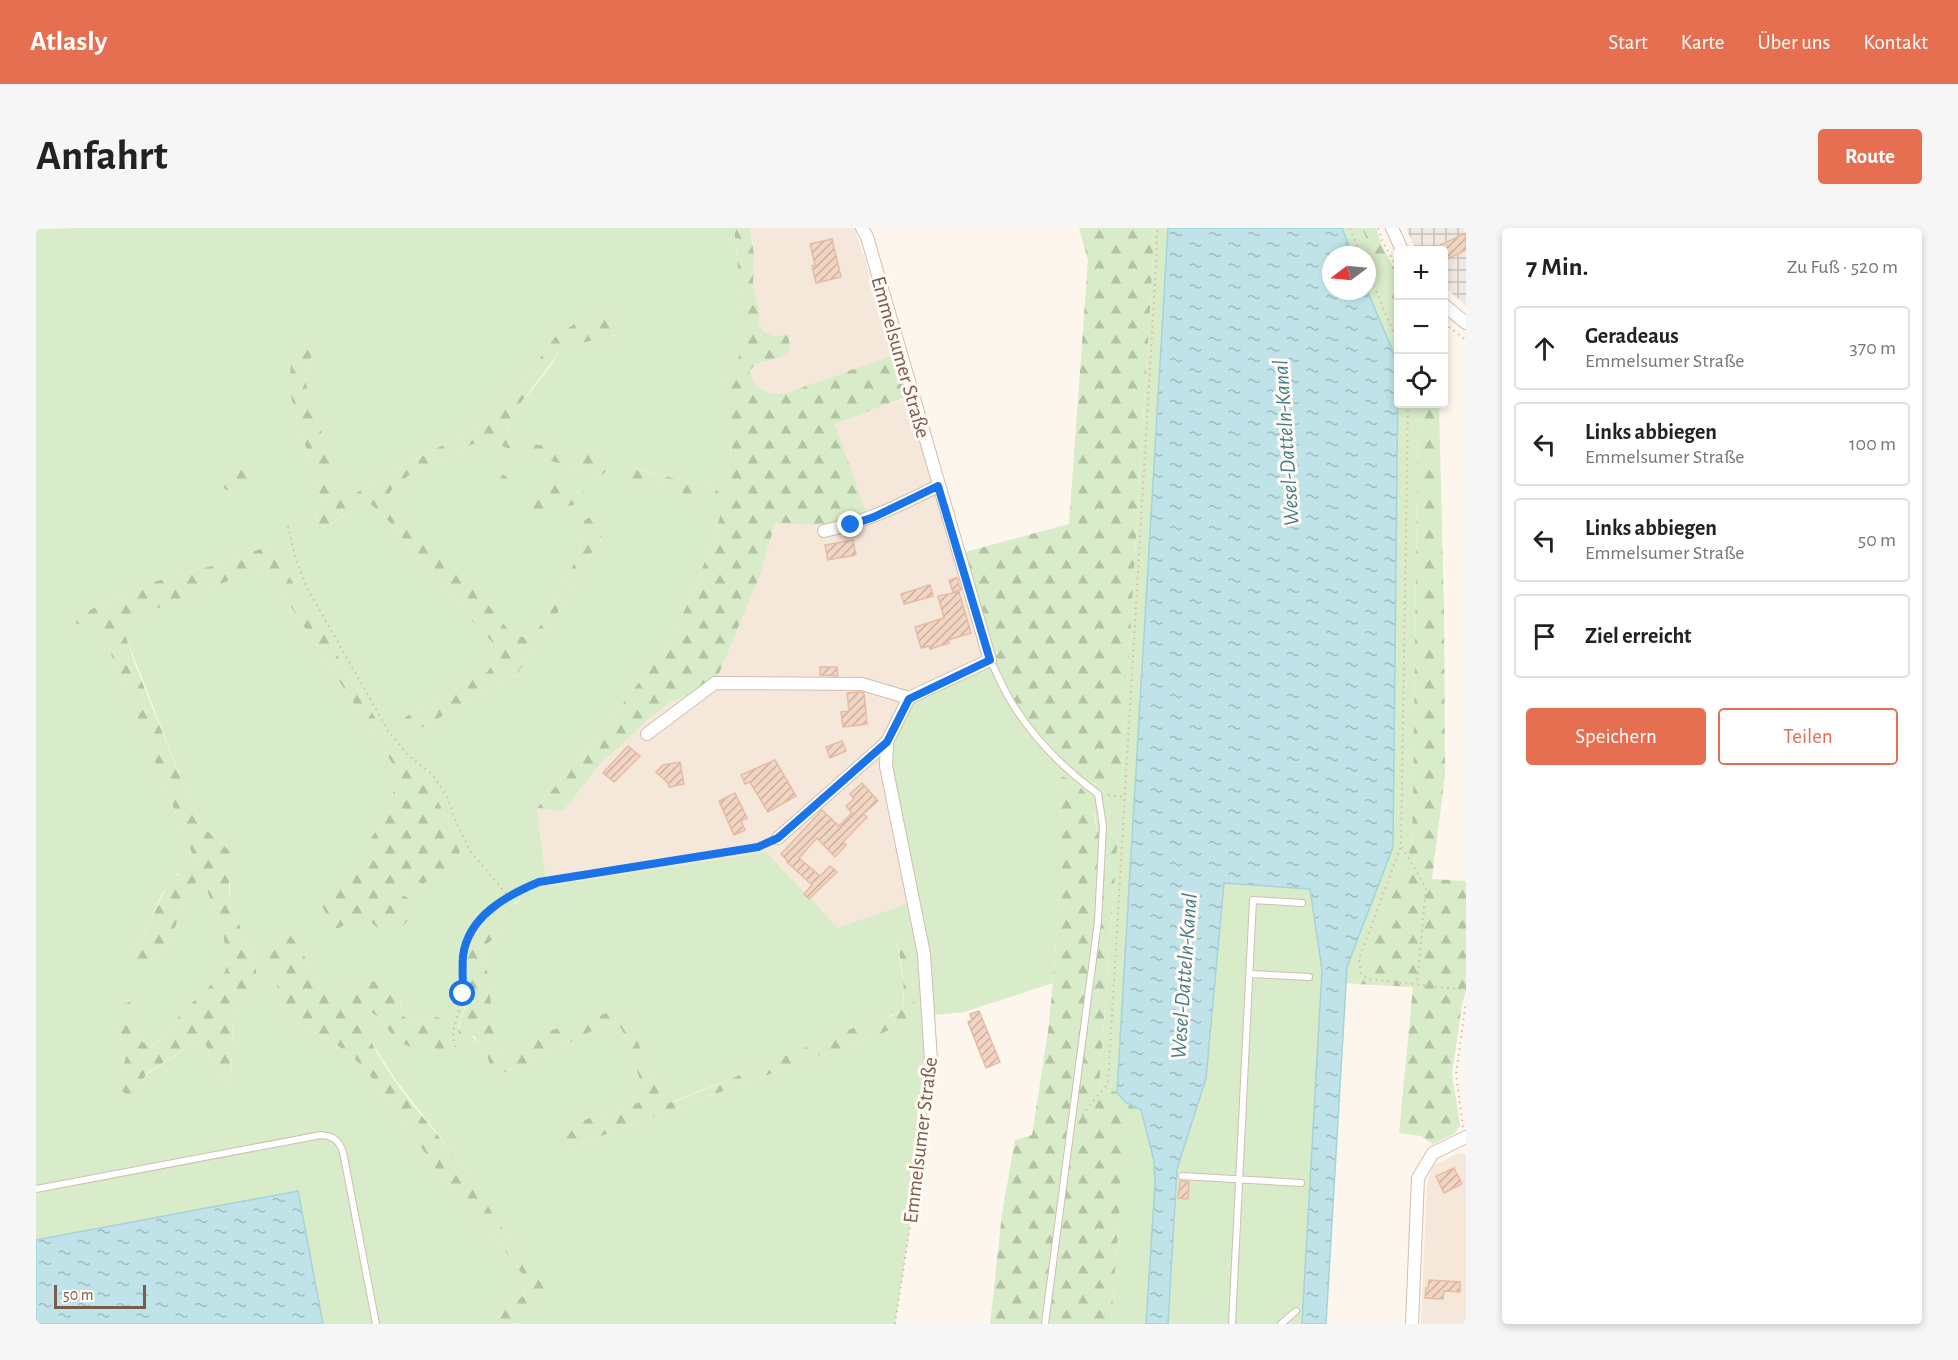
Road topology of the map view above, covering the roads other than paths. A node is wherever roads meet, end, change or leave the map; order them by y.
1 (862, 228) edge
2 (1392, 228) edge
3 (1400, 246) edge
4 (1448, 309) edge
5 (1466, 323) edge
6 (938, 486) junction
7 (824, 531) dead end
8 (990, 660) junction
9 (909, 699) junction
10 (647, 734) dead end
11 (887, 742) junction
12 (778, 838) road end
13 (1302, 903) dead end
14 (1250, 974) junction
15 (1309, 977) dead end
16 (931, 1060) road end
17 (1465, 1138) edge
18 (1182, 1176) dead end
19 (1239, 1180) junction
20 (1301, 1183) dead end
21 (36, 1189) edge
22 (1296, 1311) dead end
23 (376, 1324) edge
24 (1045, 1324) edge
25 (1232, 1324) edge
26 (1281, 1324) edge
27 (1412, 1324) edge

1 - 6 street, Emmelsumer Straße
2 - 3 street
4 - 5 street
6 - 7 street
6 - 8 street, Emmelsumer Straße
8 - 9 street
8 - 24 lane
9 - 10 street
9 - 11 street, Emmelsumer Straße
11 - 12 street, Emmelsumer Straße
11 - 16 street, Emmelsumer Straße
13 - 14 lane
14 - 15 lane
14 - 19 lane
17 - 27 street
18 - 19 lane
19 - 20 lane
19 - 25 lane
21 - 23 lane
22 - 26 lane

